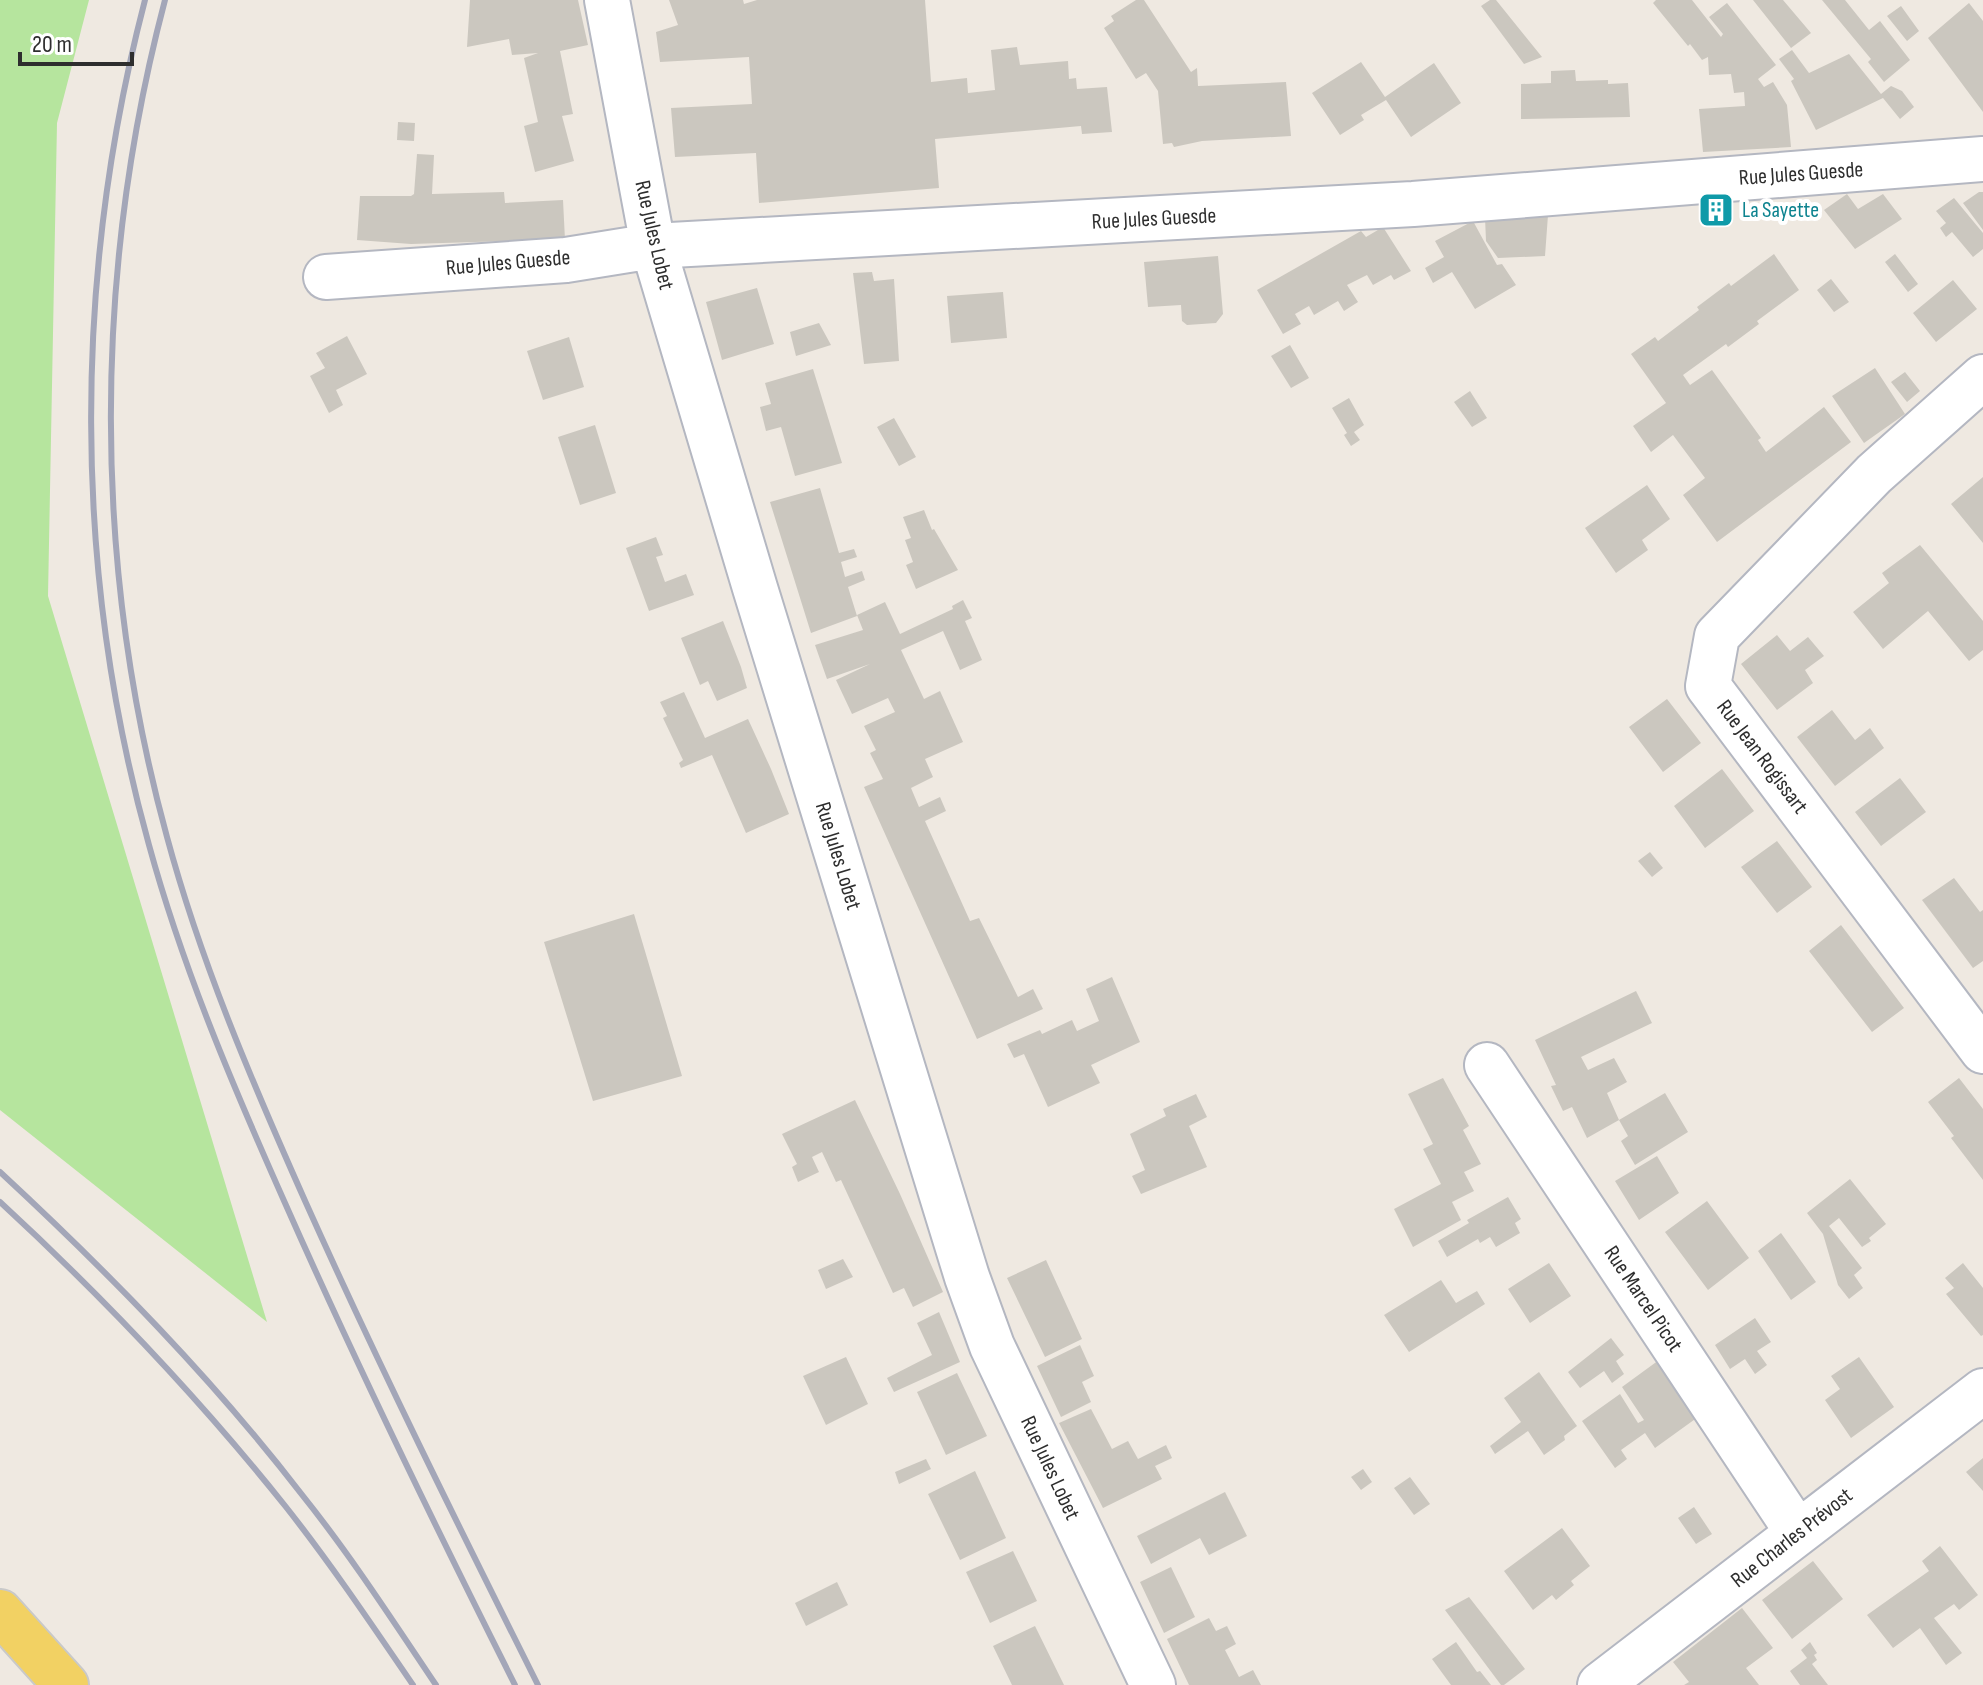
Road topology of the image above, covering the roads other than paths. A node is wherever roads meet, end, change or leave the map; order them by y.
1 (607, 0) edge
2 (1983, 159) edge
3 (653, 246) junction
4 (326, 277) dead end
5 (1983, 377) edge
6 (1983, 1051) edge
7 (1487, 1065) dead end
8 (1983, 1391) edge
9 (1798, 1533) junction
10 (0, 1612) edge
11 (66, 1685) edge
12 (1153, 1685) edge
13 (1600, 1685) edge

1 - 3 street, Rue Jules Lobet
2 - 3 street, Rue Jules Guesde
3 - 4 street, Rue Jules Guesde
3 - 12 street, Rue Jules Lobet
5 - 6 street, Rue Jean Rogissart
7 - 9 street, Rue Marcel Picot
8 - 9 street, Rue Charles Prévost
9 - 13 street, Rue Charles Prévost
10 - 11 main road

